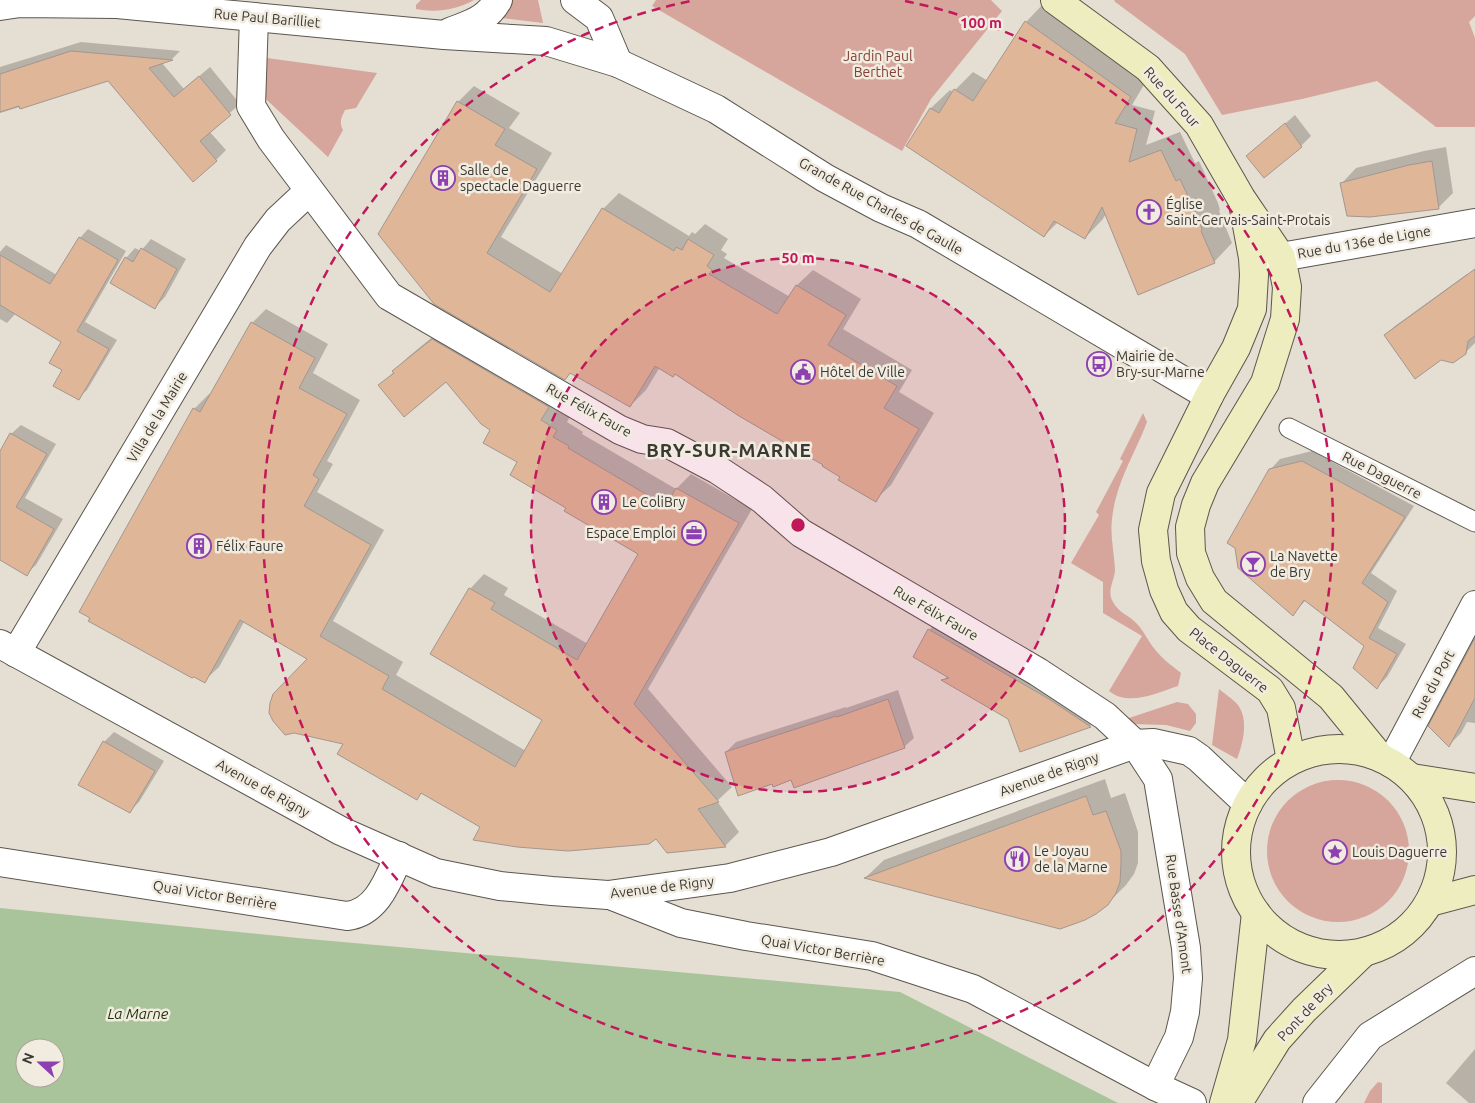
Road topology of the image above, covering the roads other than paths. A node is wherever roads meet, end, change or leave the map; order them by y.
1 (498, 0) edge
2 (575, 0) edge
3 (1055, 0) edge
4 (0, 6) edge
5 (254, 18) junction
6 (444, 35) junction
7 (618, 63) junction
8 (309, 191) junction
9 (1241, 198) junction
10 (1475, 223) edge
11 (1281, 257) junction
12 (1253, 258) junction
13 (1209, 396) junction
14 (1289, 428) dead end
15 (1229, 442) junction
16 (1475, 522) edge
17 (1475, 605) edge
18 (8, 649) edge
19 (1135, 744) junction
20 (1291, 760) junction
21 (1394, 766) junction
22 (1475, 788) edge
23 (1248, 804) junction
24 (399, 856) junction
25 (0, 862) edge
26 (1475, 890) edge
27 (608, 895) junction
28 (1430, 902) junction
29 (1256, 913) junction
30 (1363, 953) junction
31 (1475, 971) edge
32 (1155, 1086) junction
33 (1192, 1103) edge
34 (1224, 1103) edge
35 (1238, 1103) edge
36 (1317, 1103) edge

1 - 6 street, Rue Paul Barilliet
2 - 7 street
3 - 9 main road, Rue du Four
4 - 5 street, Rue Paul Barilliet
5 - 6 street, Rue Paul Barilliet
5 - 8 street, Rue Félix Faure
6 - 7 street, Rue Paul Barilliet
7 - 13 street, Grande Rue Charles de Gaulle
8 - 18 street, Villa de la Mairie
8 - 19 street, Rue Félix Faure
9 - 11 main road
9 - 12 main road, Place Daguerre
10 - 11 street, Rue du 136e de Ligne
11 - 12 street, Rue du 136e de Ligne
11 - 15 main road
12 - 13 main road, Place Daguerre
13 - 15 main road
13 - 20 main road, Place Daguerre
14 - 16 lane, Rue Daguerre
15 - 21 main road
17 - 21 street, Rue du Port
18 - 24 street, Avenue de Rigny
19 - 23 street, Avenue de Rigny
19 - 27 street, Avenue de Rigny
19 - 32 street, Rue Basse d'Amont
20 - 21 main road
20 - 23 main road
21 - 22 main road
21 - 28 main road
23 - 29 main road
24 - 25 street, Quai Victor Berrière
24 - 27 street, Avenue de Rigny
26 - 28 main road
27 - 32 street, Quai Victor Berrière
28 - 30 main road
29 - 30 main road
29 - 34 main road
30 - 35 main road, Pont de Bry
31 - 36 street
32 - 33 street, Quai Victor Berrière

